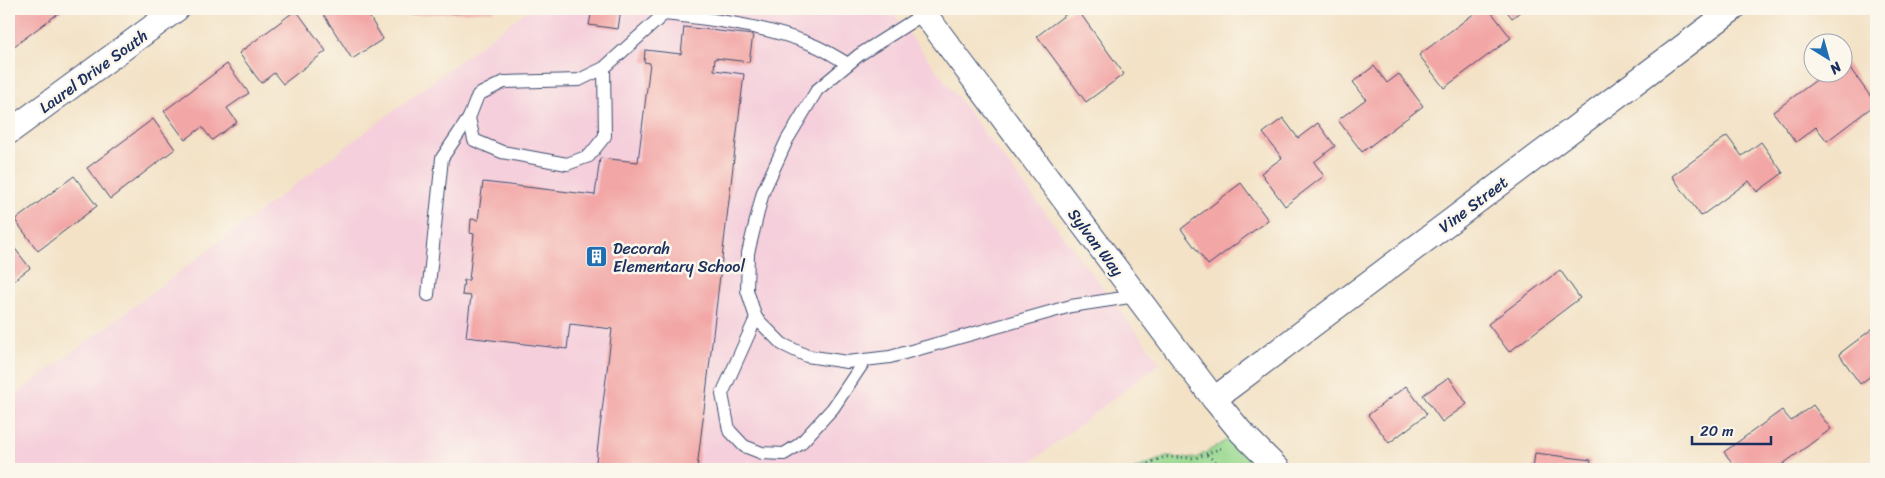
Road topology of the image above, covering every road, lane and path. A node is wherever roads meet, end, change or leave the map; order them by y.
1 (177, 9) edge
2 (1733, 9) edge
3 (923, 11) edge
4 (848, 64) junction
5 (604, 68) junction
6 (469, 118) junction
7 (9, 132) edge
8 (428, 295) dead end
9 (1136, 296) junction
10 (756, 318) junction
11 (865, 360) junction
12 (1214, 399) junction
13 (1222, 447) dead end
14 (1207, 455) junction
15 (1134, 469) edge
16 (1225, 469) edge
17 (1278, 469) edge

1 - 7 street, Laurel Drive South
2 - 12 street, Vine Street
3 - 4 lane
3 - 9 street, Sylvan Way
4 - 5 lane
4 - 10 lane
5 - 6 lane
5 - 6 lane
6 - 8 lane
9 - 11 lane
9 - 12 street, Sylvan Way
10 - 11 lane
10 - 11 lane
12 - 17 street, Sylvan Way
13 - 14 path
14 - 15 path
14 - 16 path

